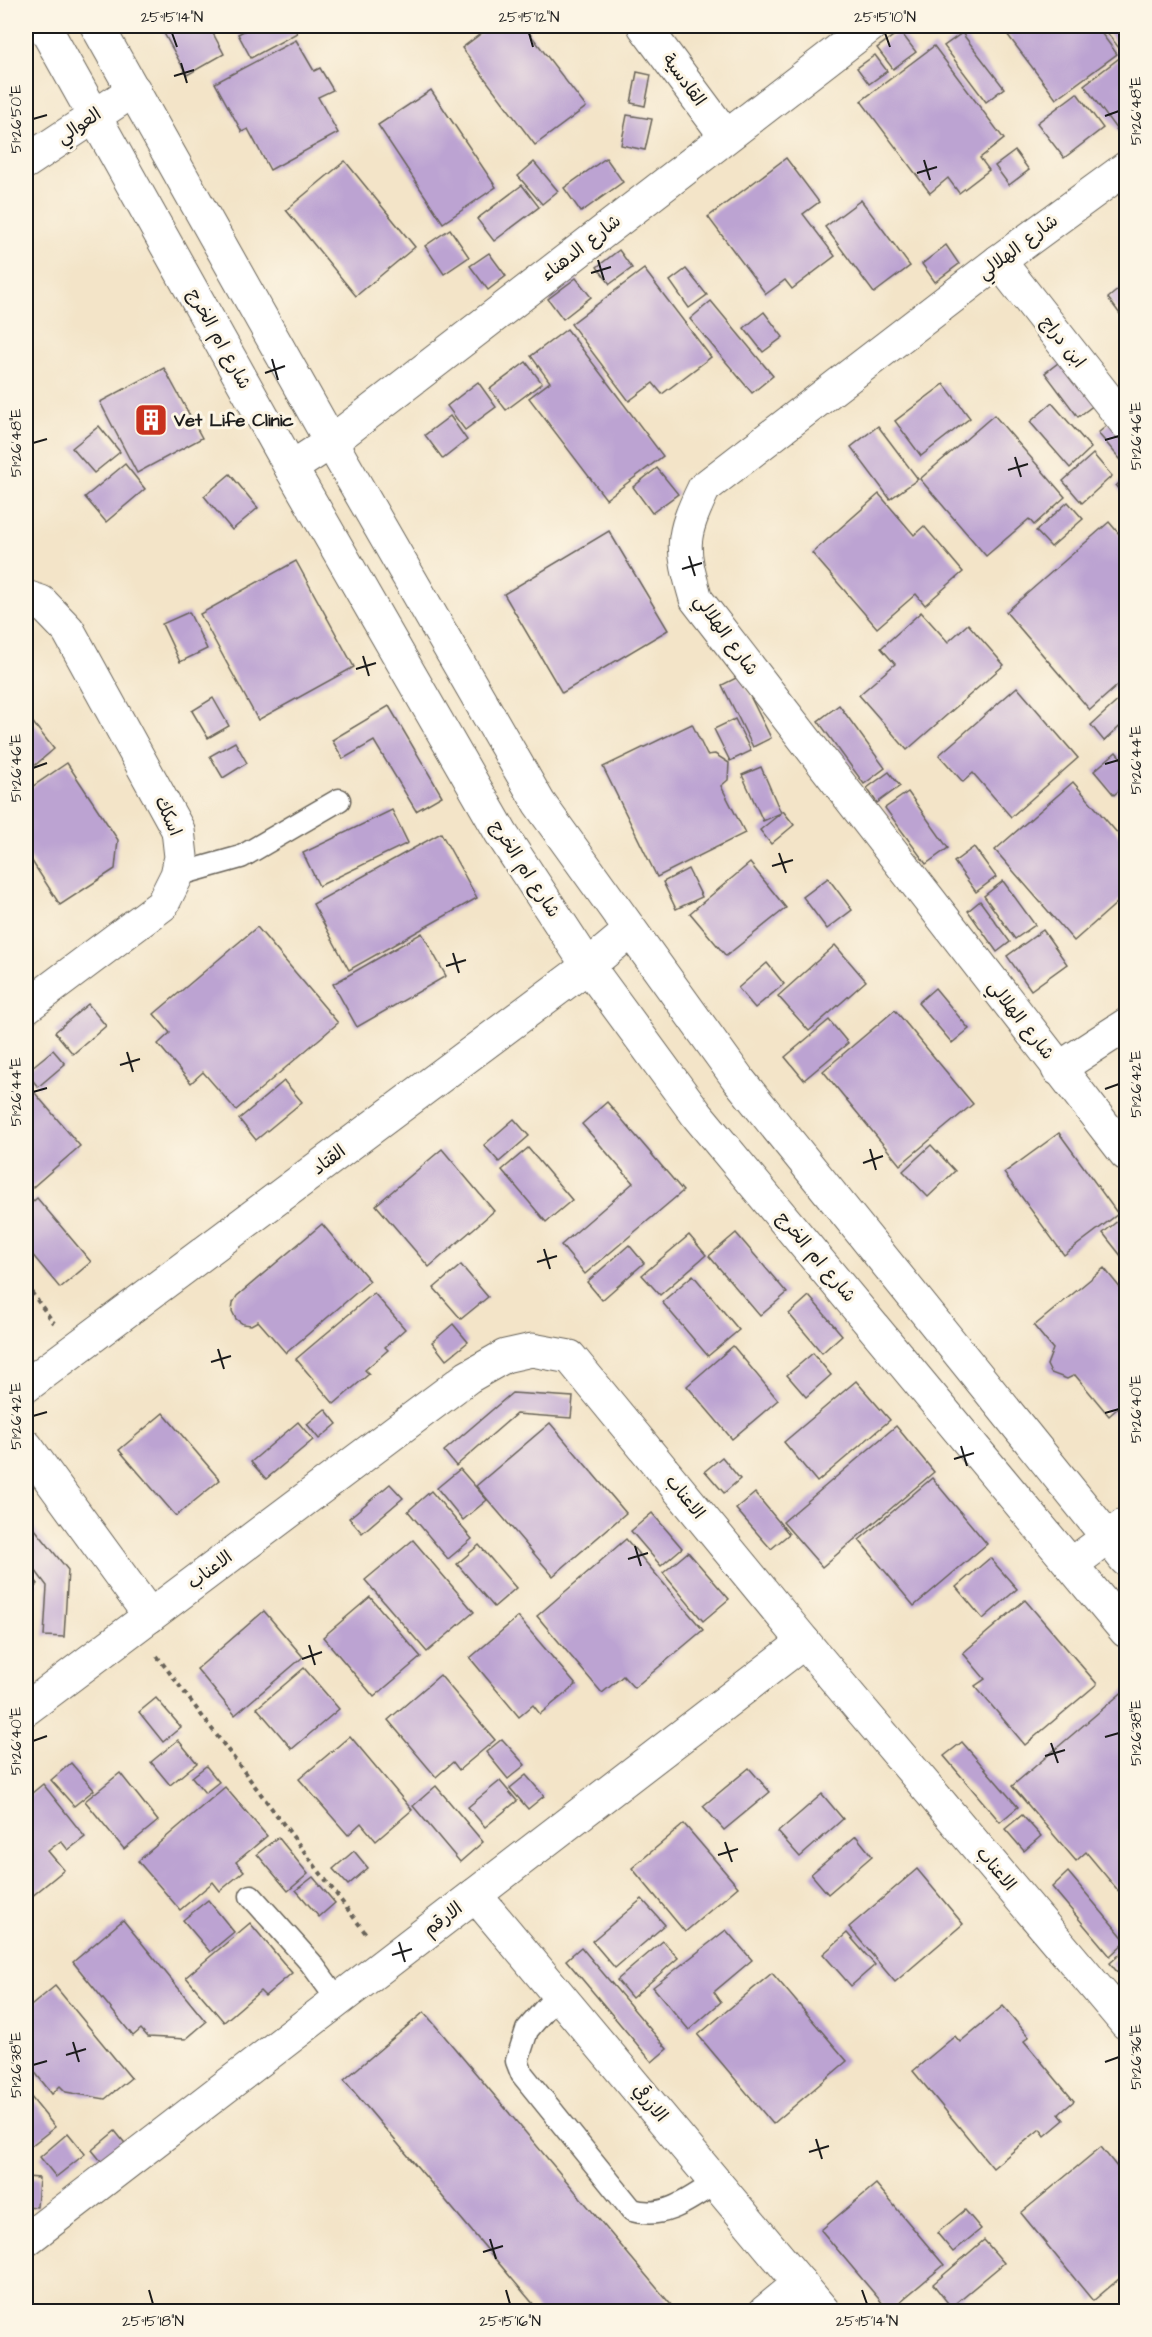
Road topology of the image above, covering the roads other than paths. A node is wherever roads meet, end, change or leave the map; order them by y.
1 (44, 26) edge
2 (97, 26) edge
3 (644, 26) edge
4 (870, 26) edge
5 (134, 90) junction
6 (94, 115) junction
7 (725, 135) junction
8 (26, 162) edge
9 (1126, 168) edge
10 (999, 261) junction
11 (1126, 423) edge
12 (331, 442) junction
13 (291, 468) junction
14 (26, 597) edge
15 (339, 800) dead end
16 (177, 874) junction
17 (630, 931) junction
18 (588, 966) junction
19 (26, 1007) edge
20 (1126, 1025) edge
21 (1058, 1069) junction
22 (1126, 1154) edge
23 (26, 1386) edge
24 (26, 1446) edge
25 (1120, 1540) edge
26 (1072, 1564) junction
27 (142, 1622) junction
28 (1126, 1631) edge
29 (804, 1642) junction
30 (26, 1709) edge
31 (475, 1895) junction
32 (251, 1896) dead end
33 (558, 1994) junction
34 (338, 2000) junction
35 (1126, 2023) edge
36 (716, 2182) junction
37 (26, 2240) edge
38 (800, 2283) junction
39 (765, 2312) edge
40 (824, 2312) edge

1 - 6 street, شارع ام الخرج
2 - 5 street
3 - 7 street, القادسية
4 - 7 street, شارع الدهناء
5 - 6 street, العوالي
5 - 12 street
6 - 8 street, العوالي
6 - 13 street, شارع ام الخرج
7 - 12 street, شارع الدهناء
9 - 10 street, شارع الهلالي
10 - 11 street, ابن دراج
10 - 21 street, شارع الهلالي
12 - 13 street, شارع الدهناء
12 - 17 street
13 - 18 street, شارع ام الخرج
14 - 16 street, اسكك
15 - 16 lane
16 - 19 street, اسكك
17 - 18 street, القتاد
17 - 25 street
18 - 23 street, القتاد
18 - 26 street, شارع ام الخرج
20 - 21 street
21 - 22 street, شارع الهلالي
24 - 27 street
25 - 26 street
26 - 28 street, شارع ام الخرج
27 - 29 street, الاعناب
27 - 30 street, الاعناب
29 - 31 street, الارقم
29 - 35 street, الاعناب
31 - 33 street, الازرقي
31 - 34 street, الارقم
32 - 34 lane
33 - 36 street, الازرقي
33 - 36 lane
34 - 37 street, الارقم
36 - 38 street, الازرقي
38 - 39 street
38 - 40 street, الازرقي

